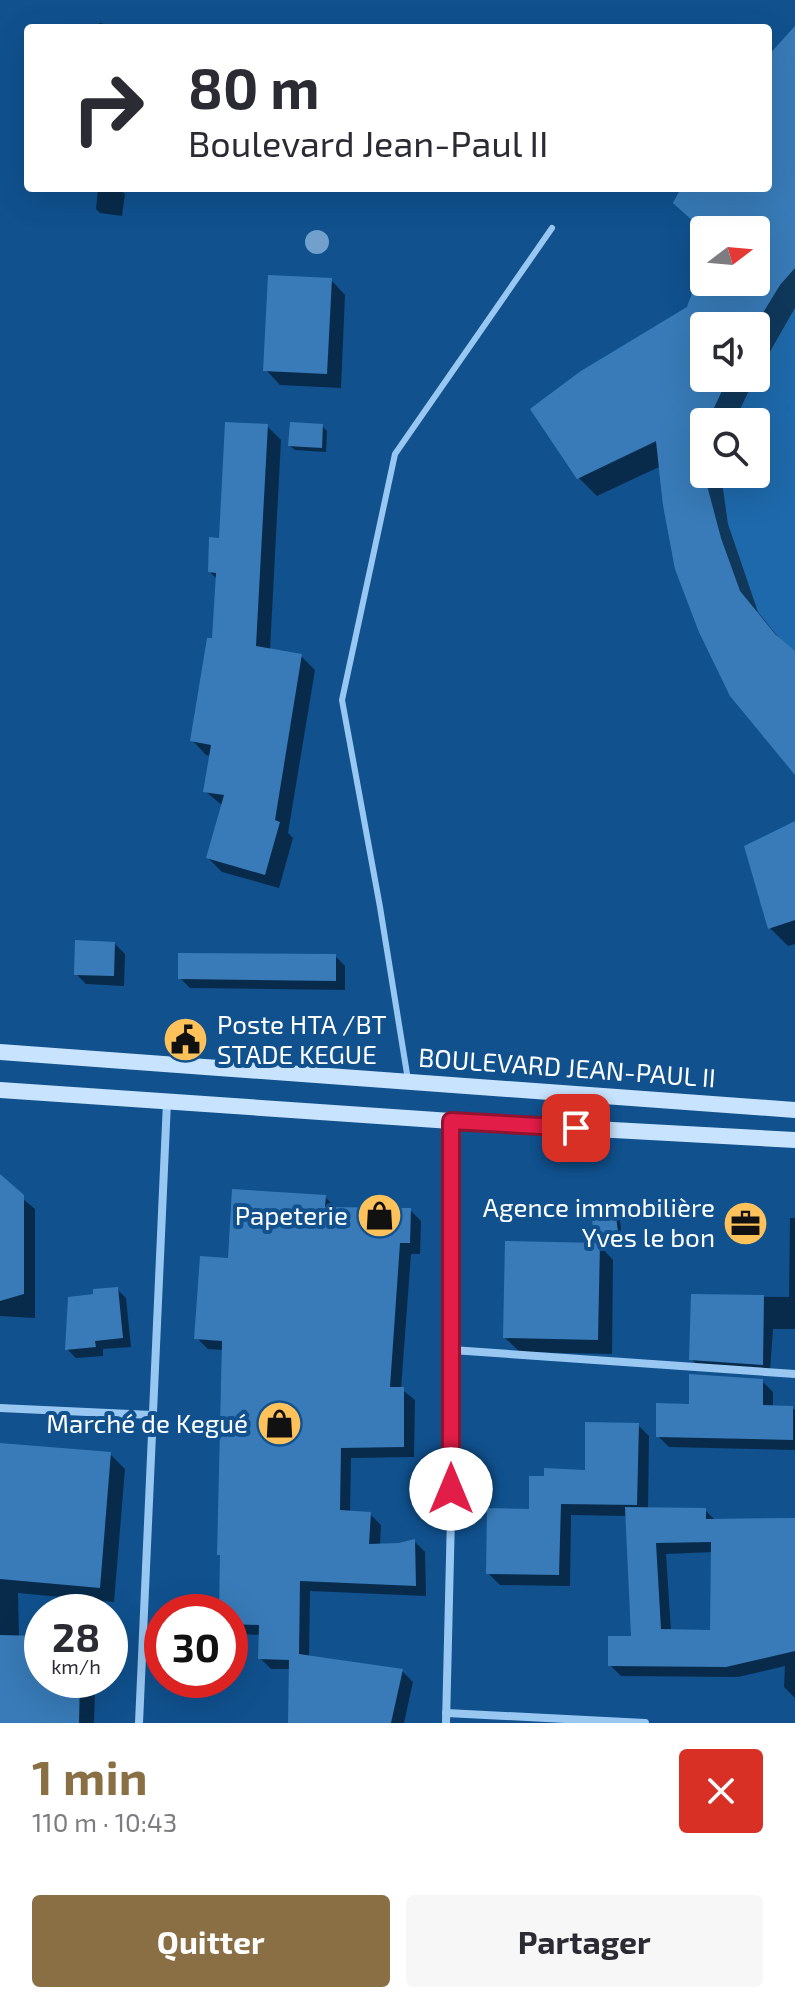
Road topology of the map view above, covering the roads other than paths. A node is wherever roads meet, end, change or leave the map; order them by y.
1 (552, 228) dead end
2 (0, 1052) edge
3 (409, 1080) junction
4 (0, 1090) edge
5 (167, 1102) junction
6 (795, 1110) edge
7 (451, 1121) junction
8 (795, 1140) edge
9 (452, 1350) junction
10 (795, 1374) edge
11 (0, 1408) edge
12 (152, 1415) junction
13 (446, 1718) edge
14 (139, 1723) edge
15 (645, 1723) edge

1 - 3 lane
2 - 3 main road, BOULEVARD JEAN-PAUL II
3 - 6 main road, BOULEVARD JEAN-PAUL II
4 - 5 main road
5 - 7 main road
5 - 12 street
7 - 8 main road
7 - 9 street
9 - 10 street
9 - 13 street
11 - 12 street
12 - 14 street
13 - 15 street

